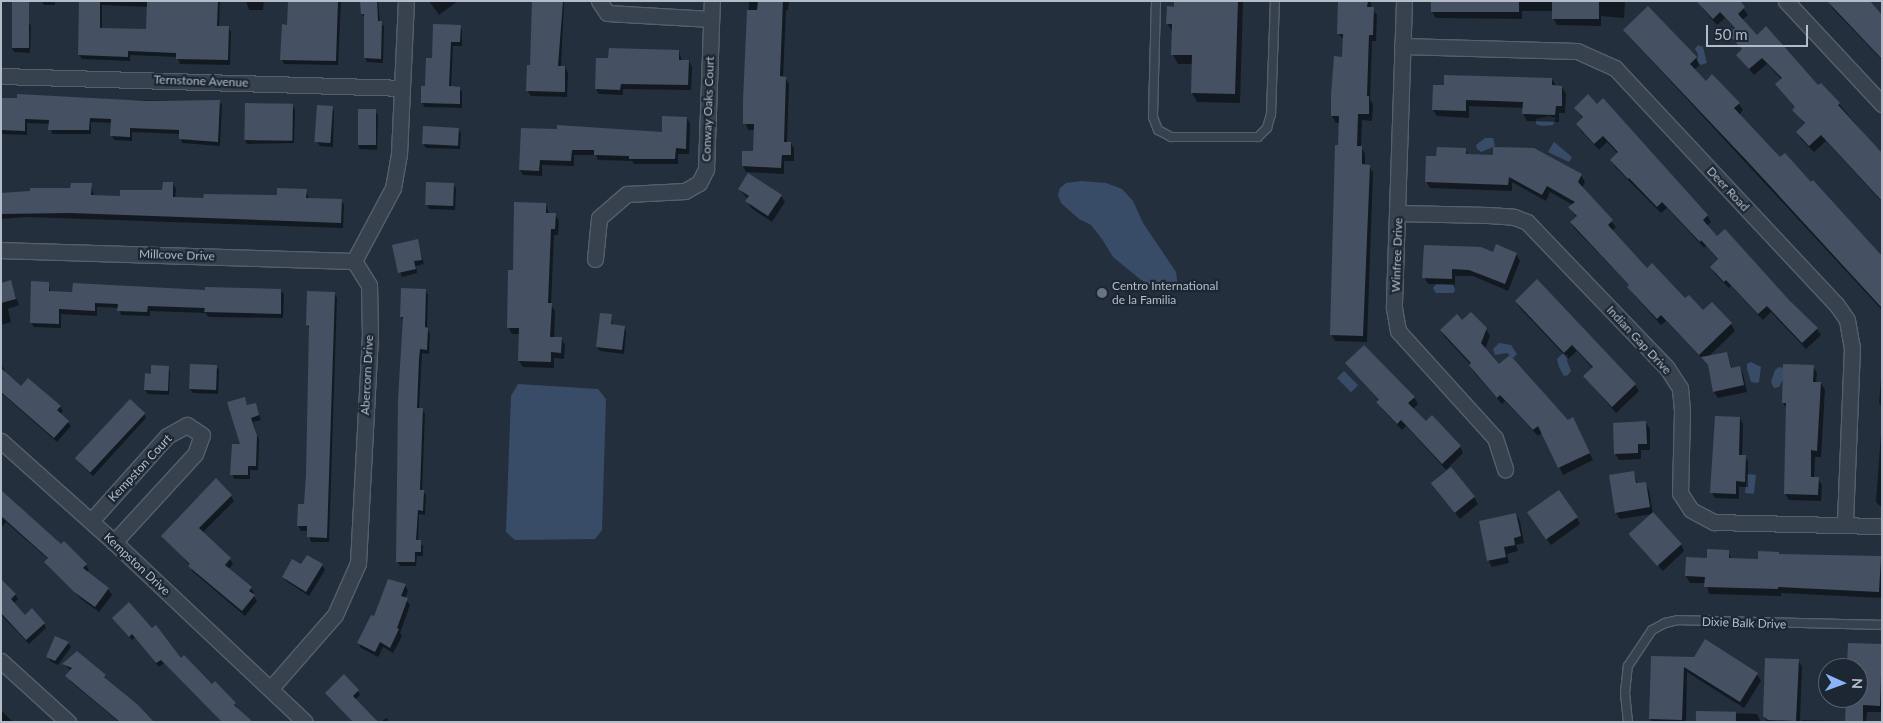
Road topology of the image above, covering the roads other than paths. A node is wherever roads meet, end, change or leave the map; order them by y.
1 (406, 1) edge
2 (599, 1) edge
3 (712, 1) edge
4 (1156, 1) edge
5 (1274, 1) edge
6 (1404, 1) edge
7 (1786, 1) edge
8 (711, 19) junction
9 (1402, 46) junction
10 (1, 76) edge
11 (401, 88) junction
12 (1882, 104) edge
13 (1398, 213) junction
14 (1, 250) edge
15 (595, 259) dead end
16 (354, 261) junction
17 (1, 441) edge
18 (1505, 469) dead end
19 (90, 521) junction
20 (1845, 524) junction
21 (1882, 526) edge
22 (114, 542) junction
23 (1882, 625) edge
24 (1, 661) edge
25 (271, 688) junction
26 (68, 722) edge
27 (305, 722) edge
28 (1628, 722) edge

1 - 11 street
2 - 8 street
3 - 8 street, Conway Oaks Court
4 - 5 lane
6 - 9 street, Winfree Drive
7 - 12 street
8 - 15 street, Conway Oaks Court
9 - 13 street, Winfree Drive
9 - 20 street, Deer Road
10 - 11 street, Ternstone Avenue
11 - 16 street
13 - 18 street, Winfree Drive
13 - 20 street, Indian Gap Drive
14 - 16 street, Millcove Drive
16 - 25 street, Abercorn Drive
17 - 19 street, Kempston Drive
19 - 22 street, Kempston Drive
19 - 22 street, Kempston Court
20 - 21 street, Indian Gap Drive
22 - 25 street, Kempston Drive
23 - 28 lane, Dixie Balk Drive
24 - 26 street
25 - 27 street

